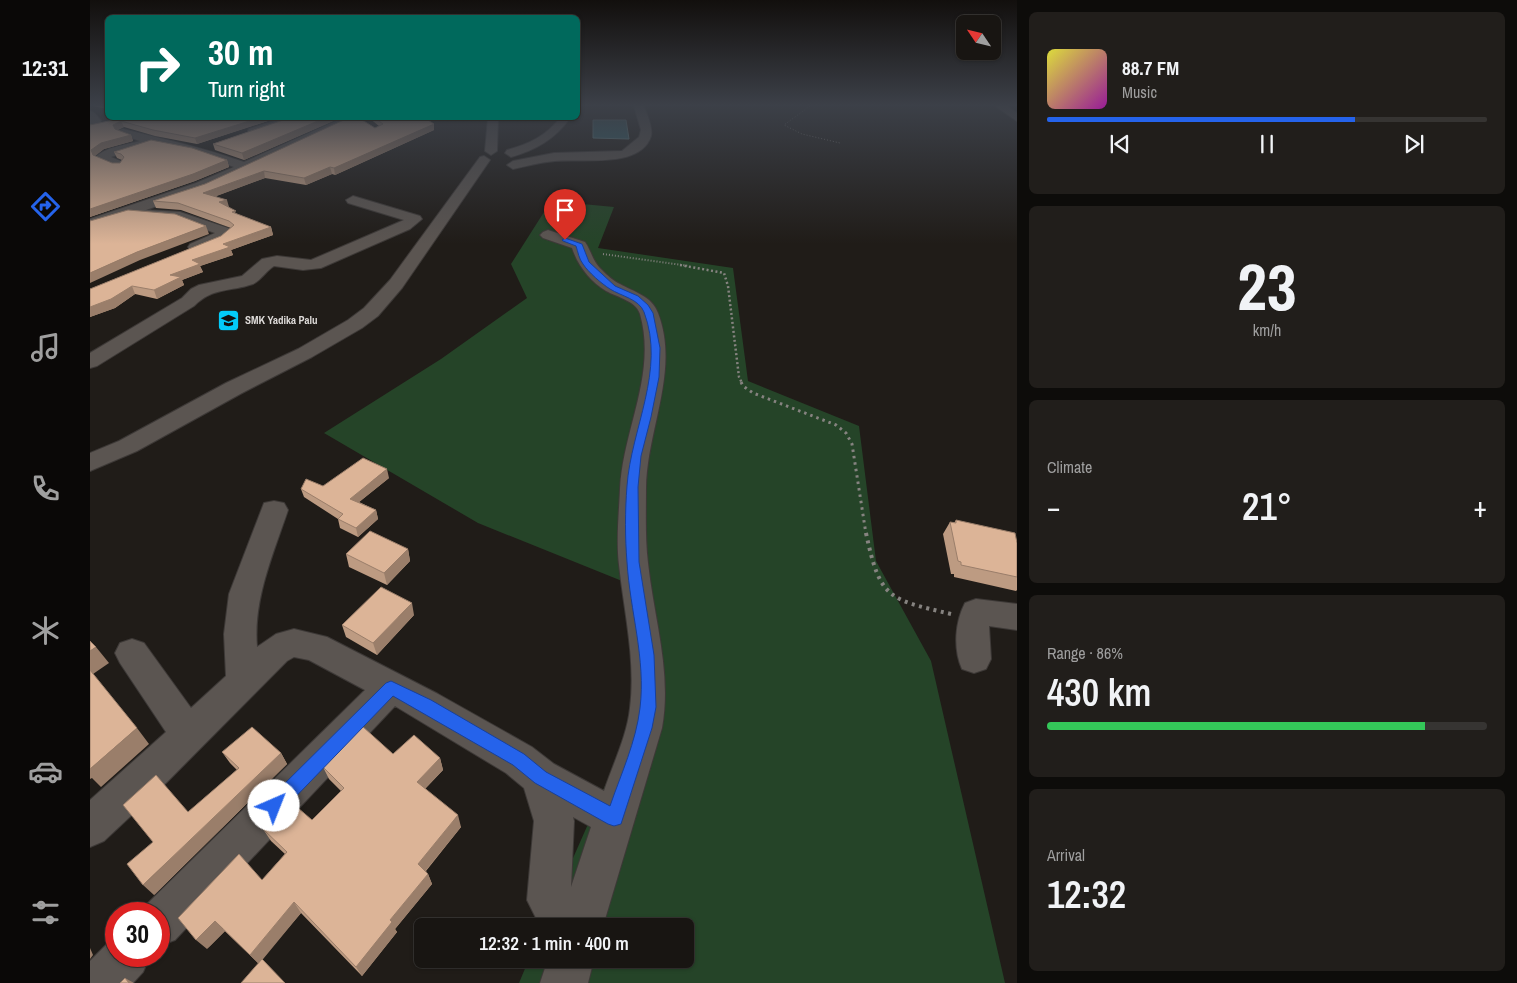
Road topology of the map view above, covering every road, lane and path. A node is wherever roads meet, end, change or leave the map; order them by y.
1 (115, 152) edge
2 (205, 152) edge
3 (275, 152) edge
4 (494, 152) edge
5 (524, 152) edge
6 (629, 152) edge
7 (494, 159) junction
8 (512, 159) junction
9 (248, 164) junction
10 (275, 166) edge
11 (100, 172) edge
12 (514, 181) dead end
13 (353, 200) dead end
14 (124, 212) junction
15 (90, 224) edge
16 (548, 235) dead end
17 (580, 251) junction
18 (178, 254) edge
19 (90, 343) edge
20 (112, 348) junction
21 (90, 362) edge
22 (90, 463) edge
23 (274, 510) dead end
24 (1017, 618) edge
25 (974, 620) junction
26 (132, 653) dead end
27 (974, 659) dead end
28 (244, 683) junction
29 (391, 687) junction
30 (189, 735) junction
31 (540, 777) junction
32 (614, 818) junction
33 (90, 827) edge
34 (170, 913) edge
35 (560, 918) edge
36 (583, 918) edge
37 (116, 967) edge
38 (568, 968) edge
39 (101, 983) edge
40 (564, 983) edge

1 - 11 street
2 - 9 street
3 - 9 street
4 - 7 street
5 - 8 street
6 - 8 street
7 - 8 street
7 - 22 street
8 - 12 street
9 - 10 street
9 - 14 street
13 - 20 street
14 - 15 street
14 - 18 street
16 - 17 street
17 - 25 path
17 - 32 street
19 - 20 street
20 - 21 street
23 - 28 street
24 - 25 street
25 - 27 street
26 - 30 street
28 - 29 street
28 - 30 street
29 - 31 street
29 - 34 street
30 - 33 street
31 - 32 street
31 - 35 street
32 - 36 street
37 - 39 street
38 - 40 street

